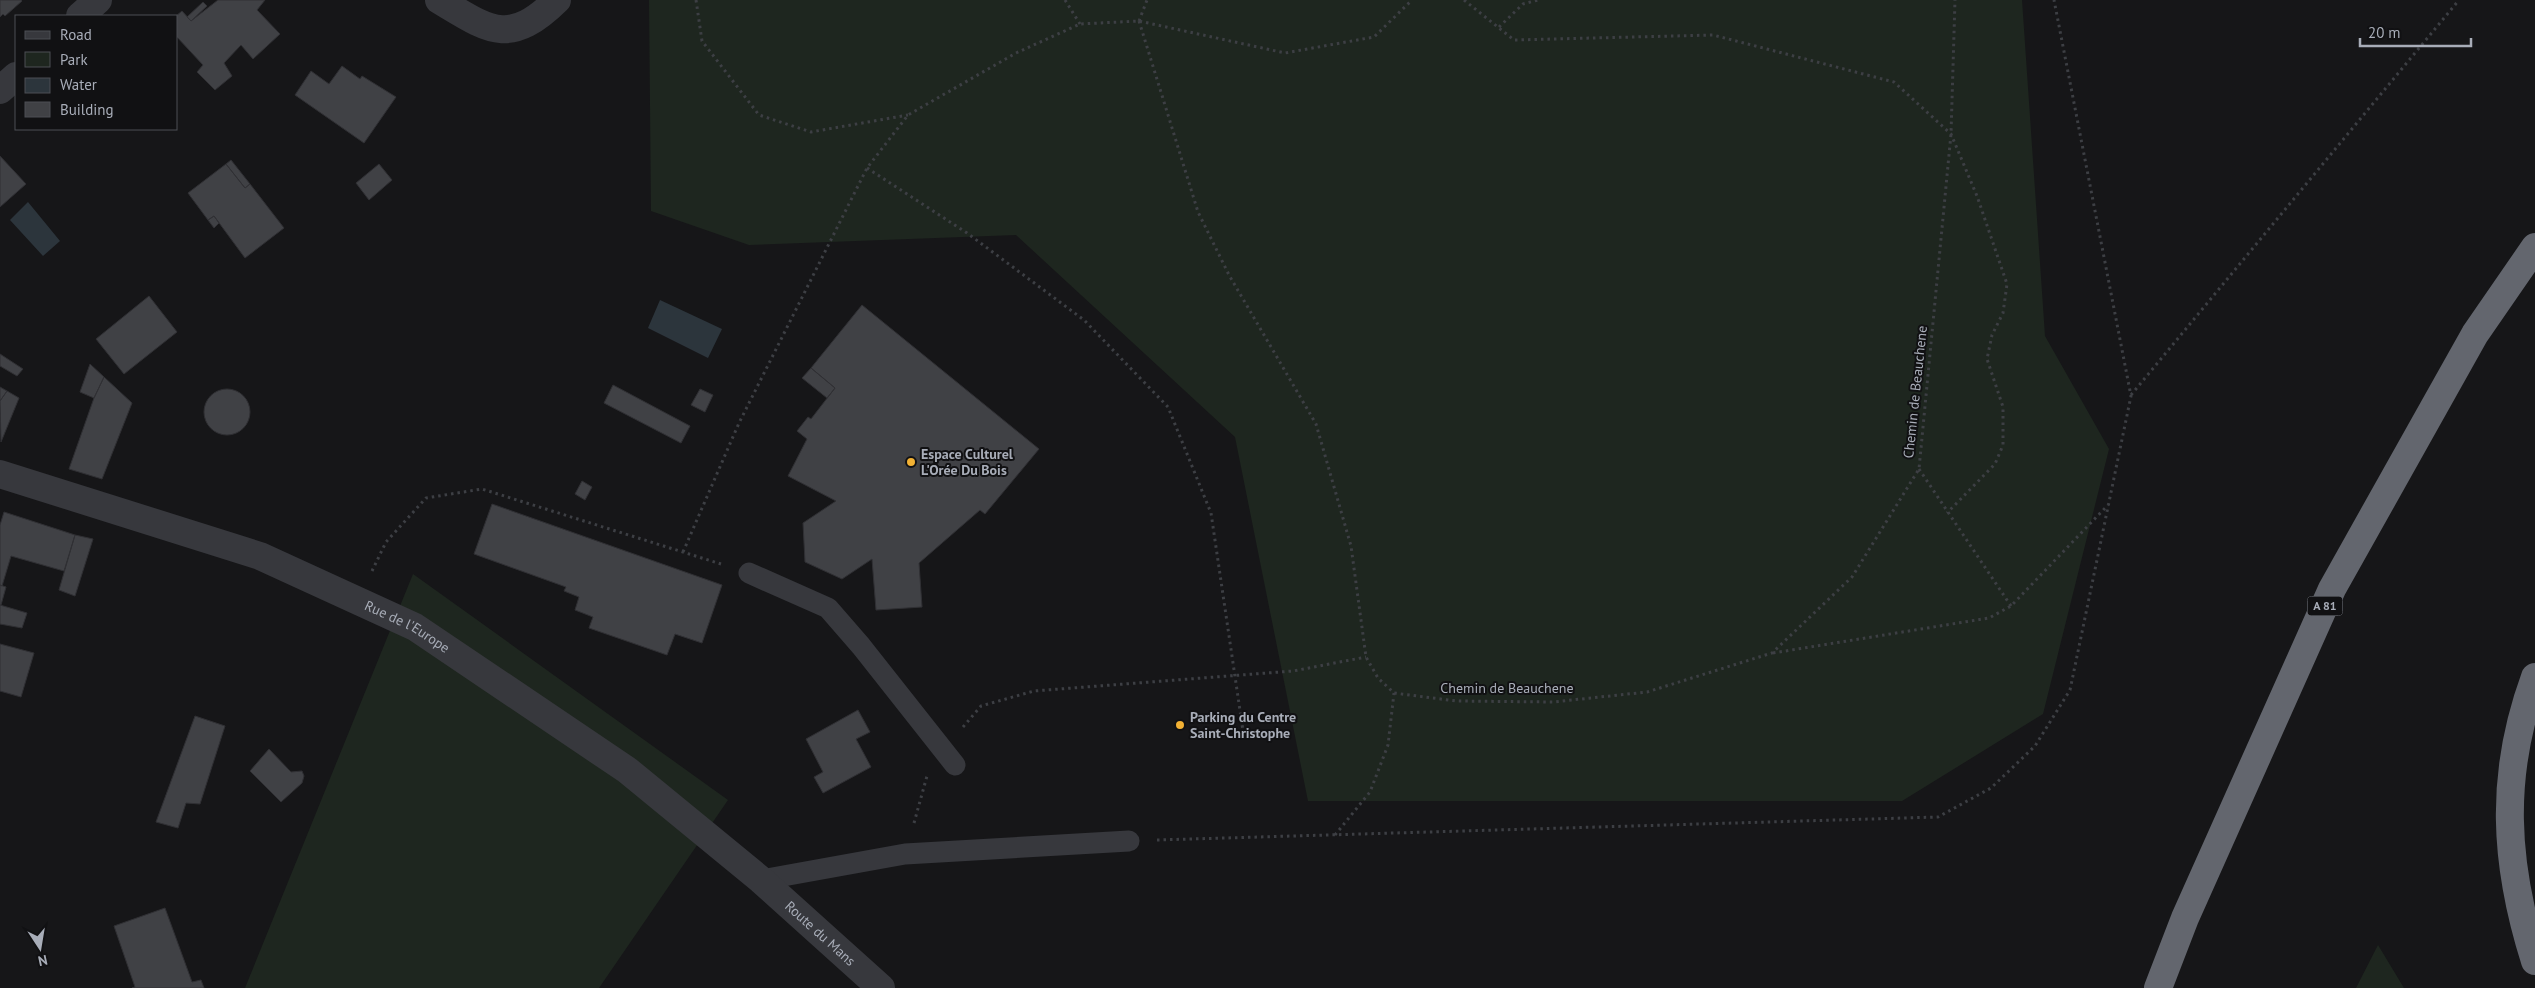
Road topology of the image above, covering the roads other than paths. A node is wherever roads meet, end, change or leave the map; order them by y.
1 (98, 0) edge
2 (439, 0) edge
3 (557, 0) edge
4 (81, 15) edge
5 (15, 77) edge
6 (0, 90) edge
7 (2535, 247) edge
8 (0, 474) edge
9 (749, 573) road end
10 (2535, 677) edge
11 (949, 758) road end
12 (1129, 841) road end
13 (761, 880) junction
14 (2535, 961) edge
15 (880, 988) edge
16 (2158, 988) edge

1 - 4 street
2 - 3 street
5 - 6 street
7 - 16 highway, A 81
8 - 13 street, Rue de l'Europe
9 - 11 lane
10 - 14 highway
12 - 13 lane
13 - 15 street, Route du Mans

